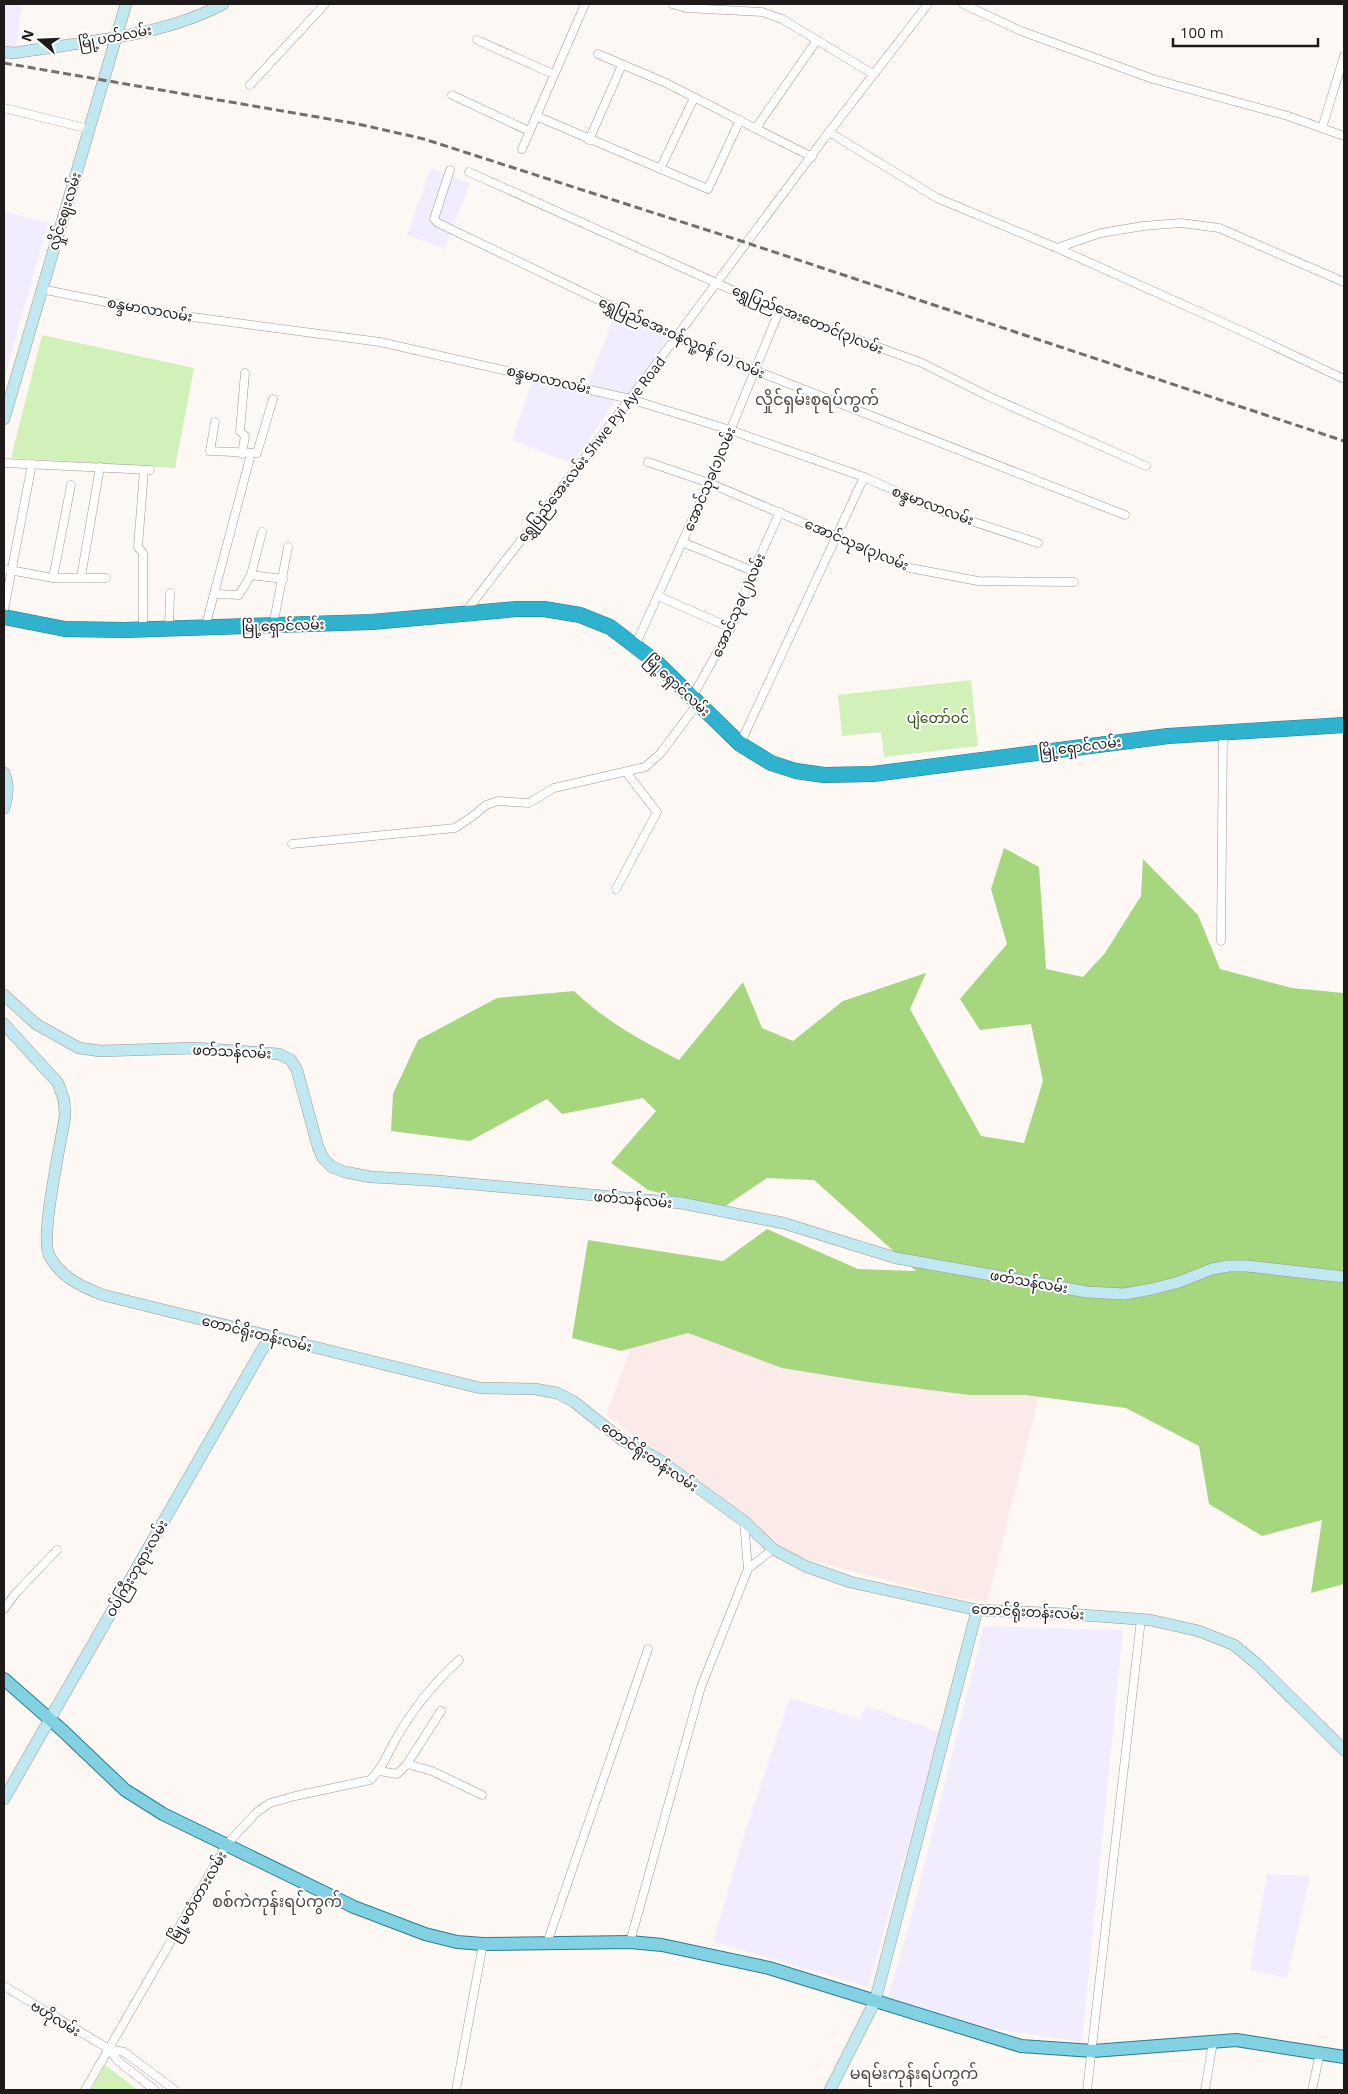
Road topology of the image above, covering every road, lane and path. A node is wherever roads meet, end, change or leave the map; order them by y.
1 (126, 4) edge
2 (223, 4) edge
3 (325, 4) edge
4 (585, 4) edge
5 (672, 4) edge
6 (928, 4) edge
7 (963, 4) edge
8 (743, 7) edge
9 (116, 37) junction
10 (477, 40) dead end
11 (817, 40) junction
12 (4, 52) edge
13 (598, 54) dead end
14 (1344, 56) edge
15 (622, 65) junction
16 (553, 74) junction
17 (873, 74) junction
18 (250, 85) dead end
19 (452, 95) dead end
20 (694, 98) junction
21 (4, 108) edge
22 (536, 116) junction
23 (740, 120) junction
24 (756, 128) junction
25 (1322, 128) junction
26 (89, 129) junction
27 (529, 131) junction
28 (829, 132) junction
29 (1344, 136) edge
30 (589, 140) junction
31 (522, 149) dead end
32 (812, 156) junction
33 (660, 169) junction
34 (450, 170) dead end
35 (470, 172) dead end
36 (1057, 248) junction
37 (716, 282) junction
38 (1344, 282) edge
39 (41, 289) junction
40 (779, 311) junction
41 (676, 337) junction
42 (754, 370) junction
43 (244, 373) dead end
44 (1344, 379) edge
45 (630, 398) junction
46 (273, 399) dead end
47 (4, 419) edge
48 (215, 422) dead end
49 (730, 430) junction
50 (246, 454) junction
51 (4, 462) edge
52 (648, 462) dead end
53 (32, 464) junction
54 (1146, 466) dead end
55 (100, 468) junction
56 (864, 478) junction
57 (709, 483) junction
58 (71, 485) dead end
59 (780, 512) junction
60 (1125, 515) dead end
61 (262, 532) dead end
62 (837, 536) junction
63 (682, 542) junction
64 (1038, 542) dead end
65 (288, 547) dead end
66 (7, 570) edge
67 (753, 571) junction
68 (251, 575) junction
69 (53, 578) junction
70 (81, 578) junction
71 (106, 578) dead end
72 (283, 579) junction
73 (1074, 582) dead end
74 (170, 593) dead end
75 (216, 594) junction
76 (658, 596) junction
77 (4, 610) edge
78 (464, 614) junction
79 (4, 617) edge
80 (272, 626) junction
81 (206, 628) junction
82 (731, 628) junction
83 (143, 629) junction
84 (169, 629) junction
85 (635, 646) junction
86 (695, 700) junction
87 (1344, 725) edge
88 (1223, 732) junction
89 (740, 744) junction
90 (626, 772) junction
91 (4, 773) edge
92 (4, 808) edge
93 (292, 844) dead end
94 (616, 889) dead end
95 (1221, 941) dead end
96 (4, 995) edge
97 (4, 1024) edge
98 (1344, 1277) edge
99 (270, 1336) junction
100 (744, 1522) junction
101 (773, 1549) junction
102 (57, 1550) dead end
103 (748, 1569) junction
104 (4, 1609) edge
105 (977, 1610) junction
106 (1142, 1619) junction
107 (648, 1649) dead end
108 (458, 1660) dead end
109 (4, 1680) edge
110 (441, 1711) dead end
111 (50, 1718) junction
112 (1344, 1750) edge
113 (407, 1764) junction
114 (380, 1771) junction
115 (482, 1796) dead end
116 (4, 1799) edge
117 (227, 1844) junction
118 (630, 1942) junction
119 (547, 1943) junction
120 (483, 1944) junction
121 (4, 1986) edge
122 (875, 2000) junction
123 (1213, 2042) junction
124 (109, 2049) junction
125 (1093, 2051) junction
126 (1320, 2052) junction
127 (1344, 2056) edge
128 (85, 2090) edge
129 (156, 2090) edge
130 (175, 2090) edge
131 (456, 2090) edge
132 (830, 2090) edge
133 (1087, 2090) edge
134 (1204, 2090) edge
135 (1312, 2090) edge

1 - 9 street, လှိုင်ဈေးလမ်း
2 - 9 street, မြို့ပတ်လမ်း
3 - 18 street
4 - 16 street
5 - 8 street
6 - 17 street, ရွှေပြည်အေးလမ်း Shwe Pyi Aye Road
7 - 25 street
8 - 11 street
9 - 12 street, မြို့ပတ်လမ်း
9 - 26 street, လှိုင်ဈေးလမ်း
10 - 16 street
11 - 17 street
11 - 24 street
13 - 15 street
14 - 25 street
15 - 20 street
15 - 30 street
16 - 22 street
17 - 28 street, ရွှေပြည်အေးလမ်း Shwe Pyi Aye Road
19 - 27 street
20 - 23 street
20 - 33 street
21 - 26 street
22 - 27 street
22 - 30 street
23 - 24 street
23 - 33 street
24 - 32 street
25 - 29 street
26 - 39 street, လှိုင်ဈေးလမ်း
27 - 31 street
28 - 32 street, ရွှေပြည်အေးလမ်း Shwe Pyi Aye Road
28 - 36 street
30 - 33 street
32 - 37 street, ရွှေပြည်အေးလမ်း Shwe Pyi Aye Road
34 - 41 street, ရွှေပြည်အေးဝန်လူ့ဝန် (၁) လမ်း
35 - 37 street, ရွှေပြည်အေးတောင်(၃)လမ်း
36 - 38 street
36 - 44 street
37 - 40 street, ရွှေပြည်အေးတောင်(၃)လမ်း
37 - 41 street, ရွှေပြည်အေးလမ်း Shwe Pyi Aye Road
39 - 45 street, စန္ဒမာလာလမ်း
39 - 47 street, လှိုင်ဈေးလမ်း
40 - 42 street, အောင်သုခ(၁)လမ်း
40 - 54 street, ရွှေပြည်အေးတောင်(၃)လမ်း
41 - 42 street, ရွှေပြည်အေးဝန်လူ့ဝန် (၁) လမ်း
41 - 45 street, ရွှေပြည်အေးလမ်း Shwe Pyi Aye Road
42 - 49 street, အောင်သုခ(၁)လမ်း
42 - 60 street, ရွှေပြည်အေးဝန်လူ့ဝန် (၁) လမ်း
43 - 50 street
45 - 49 street, စန္ဒမာလာလမ်း
45 - 78 street, ရွှေပြည်အေးလမ်း Shwe Pyi Aye Road
46 - 50 street
48 - 50 street
49 - 56 street, စန္ဒမာလာလမ်း
49 - 57 street, အောင်သုခ(၁)လမ်း
50 - 75 street
51 - 53 street
52 - 57 street, အောင်သုခ(၃)လမ်း
53 - 55 street
53 - 66 street
55 - 70 street
55 - 83 street
56 - 62 street
56 - 64 street, စန္ဒမာလာလမ်း
57 - 59 street, အောင်သုခ(၃)လမ်း
57 - 63 street, အောင်သုခ(၁)လမ်း
58 - 69 street
59 - 62 street, အောင်သုခ(၃)လမ်း
59 - 67 street, အောင်သုခ(၂)လမ်း
61 - 68 street
62 - 73 street, အောင်သုခ(၃)လမ်း
62 - 89 street
63 - 67 street
63 - 76 street, အောင်သုခ(၁)လမ်း
65 - 72 street
66 - 69 street
66 - 77 street
67 - 82 street, အောင်သုခ(၂)လမ်း
68 - 72 street
68 - 75 street
69 - 70 street
70 - 71 street
72 - 80 street
74 - 84 street
75 - 81 street
76 - 82 street
76 - 85 street, အောင်သုခ(၁)လမ်း
78 - 80 highway, မြို့ရှောင်လမ်း
78 - 85 highway, မြို့ရှောင်လမ်း
79 - 83 highway, မြို့ရှောင်လမ်း
80 - 81 highway, မြို့ရှောင်လမ်း
81 - 84 highway, မြို့ရှောင်လမ်း
82 - 86 street, အောင်သုခ(၂)လမ်း
83 - 84 highway, မြို့ရှောင်လမ်း
85 - 86 highway, မြို့ရှောင်လမ်း
86 - 89 highway, မြို့ရှောင်လမ်း
86 - 90 street, အောင်သုခ(၂)လမ်း
87 - 88 highway, မြို့ရှောင်လမ်း
88 - 89 highway, မြို့ရှောင်လမ်း
88 - 95 street
90 - 93 street, အောင်သုခ(၂)လမ်း
90 - 94 street
91 - 92 street
96 - 98 street, ဖတ်သန်လမ်း
97 - 99 street, တောင်ရိုးတန်းလမ်း
99 - 100 street, တောင်ရိုးတန်းလမ်း
99 - 111 street, ဝပ်ကြီးဘုရားလမ်း
100 - 101 street, တောင်ရိုးတန်းလမ်း
100 - 103 street
101 - 103 street
101 - 105 street, တောင်ရိုးတန်းလမ်း
102 - 104 street
103 - 118 street
105 - 106 street, တောင်ရိုးတန်းလမ်း
105 - 122 street
106 - 112 street, တောင်ရိုးတန်းလမ်း
106 - 125 street
107 - 119 street
108 - 114 street
109 - 111 main road
110 - 113 street
111 - 116 street, ဝပ်ကြီးဘုရားလမ်း
111 - 117 main road
113 - 114 street
113 - 115 street
114 - 117 street, မြို့မတံတားလမ်း
117 - 120 main road
117 - 124 street, မြို့မတံတားလမ်း
118 - 119 main road
118 - 122 main road
119 - 120 main road
120 - 131 street
121 - 124 street, ဗဟိုလမ်း
122 - 125 main road
122 - 132 street
123 - 125 main road
123 - 126 main road
123 - 134 street
124 - 128 street, မြို့မတံတားလမ်း
124 - 129 street, ဗဟိုလမ်း
124 - 130 street, ဗဟိုလမ်း
125 - 133 street
126 - 127 main road
126 - 135 street

